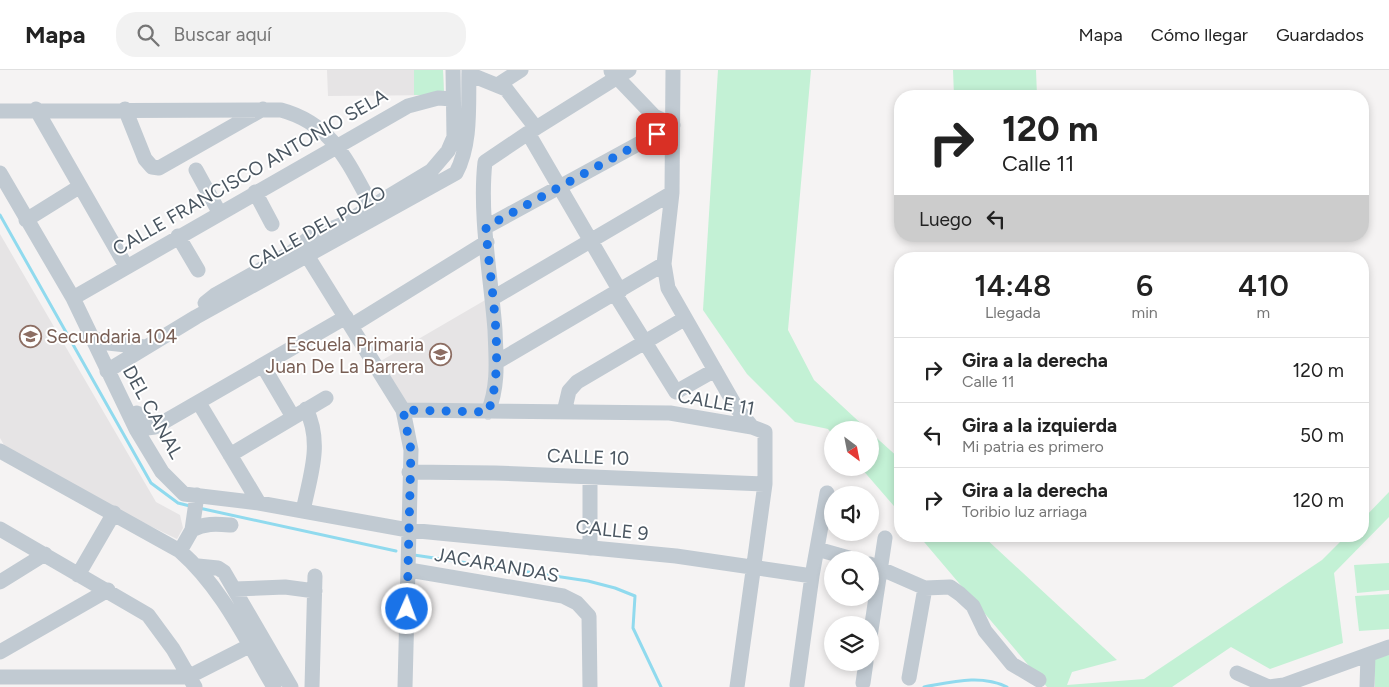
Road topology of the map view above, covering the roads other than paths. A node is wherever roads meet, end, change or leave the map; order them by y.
1 (453, 70) edge
2 (521, 70) edge
3 (673, 70) edge
4 (469, 72) edge
5 (618, 73) edge
6 (498, 84) junction
7 (453, 99) junction
8 (125, 109) junction
9 (264, 109) junction
10 (36, 110) junction
11 (0, 111) edge
12 (673, 125) junction
13 (532, 131) junction
14 (338, 146) junction
15 (196, 170) dead end
16 (0, 173) edge
17 (560, 186) junction
18 (79, 187) junction
19 (255, 192) junction
20 (672, 193) junction
21 (372, 206) junction
22 (219, 212) junction
23 (26, 220) junction
24 (272, 224) dead end
25 (486, 235) junction
26 (178, 236) junction
27 (591, 239) junction
28 (308, 257) junction
29 (664, 264) junction
30 (126, 266) junction
31 (198, 270) dead end
32 (618, 293) junction
33 (73, 298) junction
34 (493, 298) junction
35 (196, 317) junction
36 (684, 319) junction
37 (348, 321) junction
38 (90, 337) junction
39 (644, 344) junction
40 (145, 347) junction
41 (496, 362) junction
42 (263, 366) junction
43 (715, 370) junction
44 (107, 371) junction
45 (326, 398) dead end
46 (199, 403) junction
47 (135, 409) dead end
48 (403, 410) junction
49 (488, 412) junction
50 (564, 412) junction
51 (299, 413) junction
52 (752, 427) junction
53 (1, 452) edge
54 (230, 455) junction
55 (409, 472) junction
56 (590, 477) junction
57 (764, 484) junction
58 (258, 503) junction
59 (824, 510) edge
60 (194, 511) junction
61 (303, 511) junction
62 (114, 514) junction
63 (231, 525) dead end
64 (0, 529) edge
65 (408, 530) junction
66 (885, 538) dead end
67 (590, 548) junction
68 (817, 549) junction
69 (180, 551) junction
70 (824, 551) edge
71 (45, 554) junction
72 (879, 554) edge
73 (198, 566) junction
74 (753, 567) junction
75 (879, 567) edge
76 (409, 570) junction
77 (78, 575) junction
78 (812, 576) junction
79 (0, 582) edge
80 (925, 588) junction
81 (234, 589) junction
82 (108, 590) junction
83 (249, 646) junction
84 (1389, 647) edge
85 (0, 652) edge
86 (1368, 654) junction
87 (865, 671) edge
88 (1237, 674) dead end
89 (0, 677) edge
90 (909, 678) dead end
91 (1039, 680) dead end
92 (192, 682) edge
93 (863, 683) dead end
94 (797, 685) dead end
95 (1286, 686) edge
96 (274, 687) edge
97 (292, 687) edge
98 (312, 687) edge
99 (405, 687) edge
100 (590, 687) edge
101 (737, 687) edge
102 (1367, 687) edge

1 - 7 street
2 - 6 street
3 - 12 street
4 - 6 street
4 - 28 street, CALLE DEL POZO
5 - 12 street
5 - 13 street
6 - 13 street
7 - 14 street, CALLE FRANCISCO ANTONIO SELA
7 - 21 street
8 - 9 street
8 - 9 street
8 - 10 street
9 - 14 street
10 - 11 street
10 - 18 street
12 - 17 street
12 - 20 street
13 - 17 street
13 - 25 street
14 - 19 street, CALLE FRANCISCO ANTONIO SELA
14 - 21 street
15 - 22 street
16 - 23 street, DEL CANAL
17 - 25 street
17 - 27 street
18 - 23 street
18 - 30 street
19 - 22 street, CALLE FRANCISCO ANTONIO SELA
19 - 24 street
20 - 27 street
20 - 29 street
21 - 35 street
22 - 26 street, CALLE FRANCISCO ANTONIO SELA
23 - 33 street, DEL CANAL
25 - 34 street
25 - 37 street
26 - 30 street, CALLE FRANCISCO ANTONIO SELA
26 - 31 street
27 - 32 street
27 - 34 street
28 - 35 street, CALLE DEL POZO
28 - 37 street
29 - 32 street
29 - 36 street
30 - 33 street, CALLE FRANCISCO ANTONIO SELA
32 - 39 street
32 - 41 street
33 - 38 street, DEL CANAL
34 - 41 street
35 - 40 street, CALLE DEL POZO
36 - 39 street
36 - 43 street
37 - 42 street
37 - 48 street
38 - 40 street
38 - 44 street, DEL CANAL
39 - 43 street
39 - 50 street
40 - 44 street, CALLE DEL POZO
41 - 49 street
42 - 46 street
42 - 51 street
43 - 52 street
44 - 60 street, DEL CANAL
45 - 51 street
46 - 47 street
46 - 54 street
48 - 49 street, CALLE 11
48 - 55 street
49 - 50 street, CALLE 11
50 - 52 street, CALLE 11
51 - 54 street
51 - 61 street
52 - 57 street, CALLE 11
53 - 62 street
54 - 58 street
55 - 56 street, CALLE 10
55 - 65 street
56 - 57 street, CALLE 10
56 - 67 street
57 - 74 street, CALLE 11
58 - 60 street, DEL CANAL
58 - 61 street, DEL CANAL
59 - 68 street
60 - 63 street
60 - 69 street
61 - 65 street, DEL CANAL
62 - 69 street
62 - 77 street
64 - 71 street
65 - 67 street, CALLE 9
65 - 76 street
66 - 72 street
67 - 74 street, CALLE 9
68 - 70 street
68 - 78 street
69 - 73 street
71 - 77 street
71 - 79 street
73 - 81 street
73 - 83 street
74 - 78 street, CALLE 9
74 - 101 street, CALLE 11
75 - 80 street
76 - 99 street
76 - 100 street, JACARANDAS
77 - 82 street
78 - 94 street
80 - 90 street
80 - 91 street
81 - 97 street
81 - 98 street
82 - 85 street
82 - 92 street
83 - 92 street
83 - 96 street
84 - 86 street
86 - 95 street
86 - 102 street
87 - 93 street
88 - 95 street
89 - 92 street

